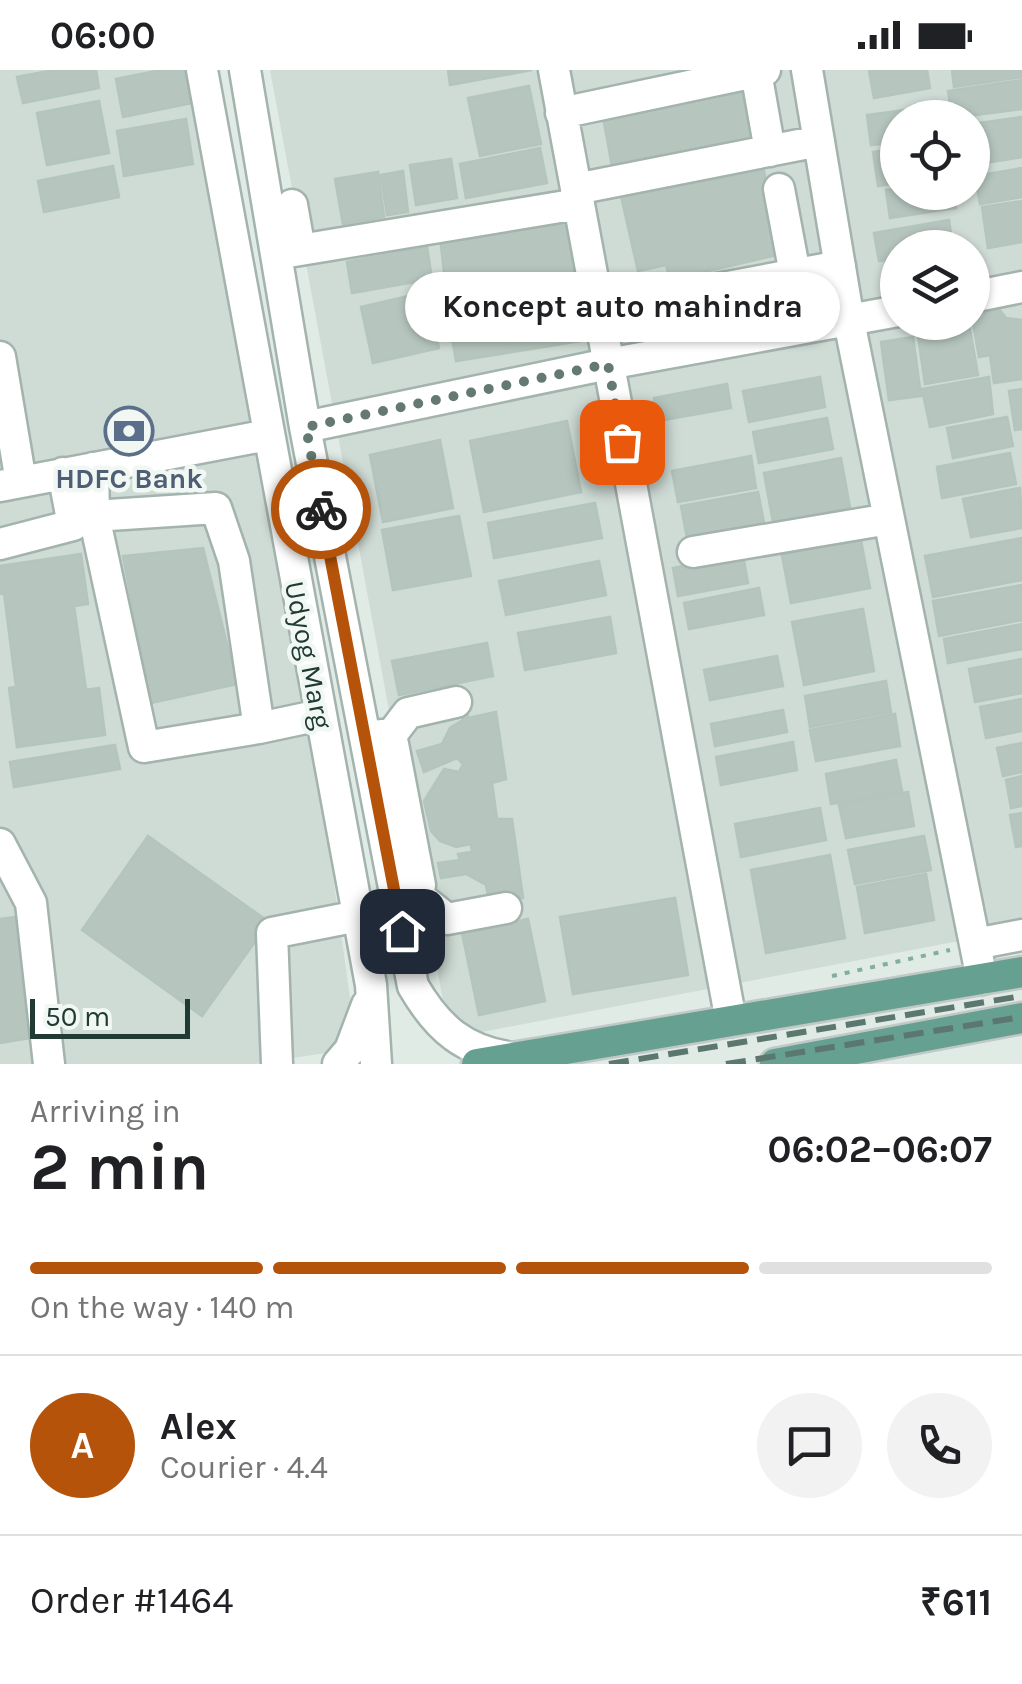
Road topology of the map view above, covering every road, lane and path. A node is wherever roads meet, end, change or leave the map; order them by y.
1 (202, 70) edge
2 (244, 70) edge
3 (554, 70) edge
4 (675, 70) edge
5 (807, 70) edge
6 (760, 71) edge
7 (597, 87) dead end
8 (561, 113) junction
9 (819, 141) junction
10 (770, 150) junction
11 (778, 190) dead end
12 (577, 197) junction
13 (292, 204) dead end
14 (288, 252) junction
15 (840, 266) junction
16 (795, 274) junction
17 (1022, 287) edge
18 (990, 293) edge
19 (642, 303) dead end
20 (880, 314) edge
21 (848, 320) junction
22 (0, 357) edge
23 (608, 364) junction
24 (306, 427) junction
25 (268, 435) junction
26 (93, 468) junction
27 (62, 474) junction
28 (10, 483) edge
29 (94, 516) junction
30 (889, 519) junction
31 (0, 544) edge
32 (693, 552) dead end
33 (456, 702) dead end
34 (320, 715) junction
35 (259, 728) junction
36 (377, 737) junction
37 (0, 844) edge
38 (408, 900) junction
39 (506, 908) dead end
40 (358, 916) junction
41 (1022, 936) edge
42 (975, 944) junction
43 (1022, 972) edge
44 (982, 979) junction
45 (371, 985) junction
46 (1022, 1018) edge
47 (731, 1021) junction
48 (514, 1058) junction
49 (49, 1064) edge
50 (277, 1064) edge
51 (338, 1064) edge
52 (376, 1064) edge
53 (478, 1064) edge
54 (774, 1064) edge

1 - 25 street, Udyog Marg
2 - 14 street, Udyog Marg
3 - 8 street
4 - 7 street
5 - 9 street
6 - 8 street
6 - 10 street
8 - 12 street
9 - 10 street
9 - 15 street
10 - 12 street
11 - 16 street
12 - 14 street
12 - 23 street
13 - 14 street
14 - 24 street, Udyog Marg
15 - 16 street
15 - 21 street
16 - 19 street
17 - 18 street
20 - 21 street
21 - 23 street
21 - 30 street
22 - 28 street
23 - 24 street
23 - 47 street
24 - 36 street, Udyog Marg
25 - 26 street
25 - 34 street, Udyog Marg
26 - 27 street
26 - 29 street
27 - 28 street
27 - 31 street
29 - 35 street
29 - 35 street
30 - 32 street
30 - 42 street
33 - 36 street
34 - 35 street
34 - 40 street, Udyog Marg
36 - 38 street, Udyog Marg
37 - 49 street
38 - 39 street
38 - 48 street, Udyog Marg
40 - 45 street, Udyog Marg
40 - 50 street
41 - 42 street
42 - 44 street
43 - 44 main road
44 - 47 main road
45 - 51 street
45 - 52 street, Udyog Marg
46 - 54 main road
47 - 48 main road
48 - 53 main road

